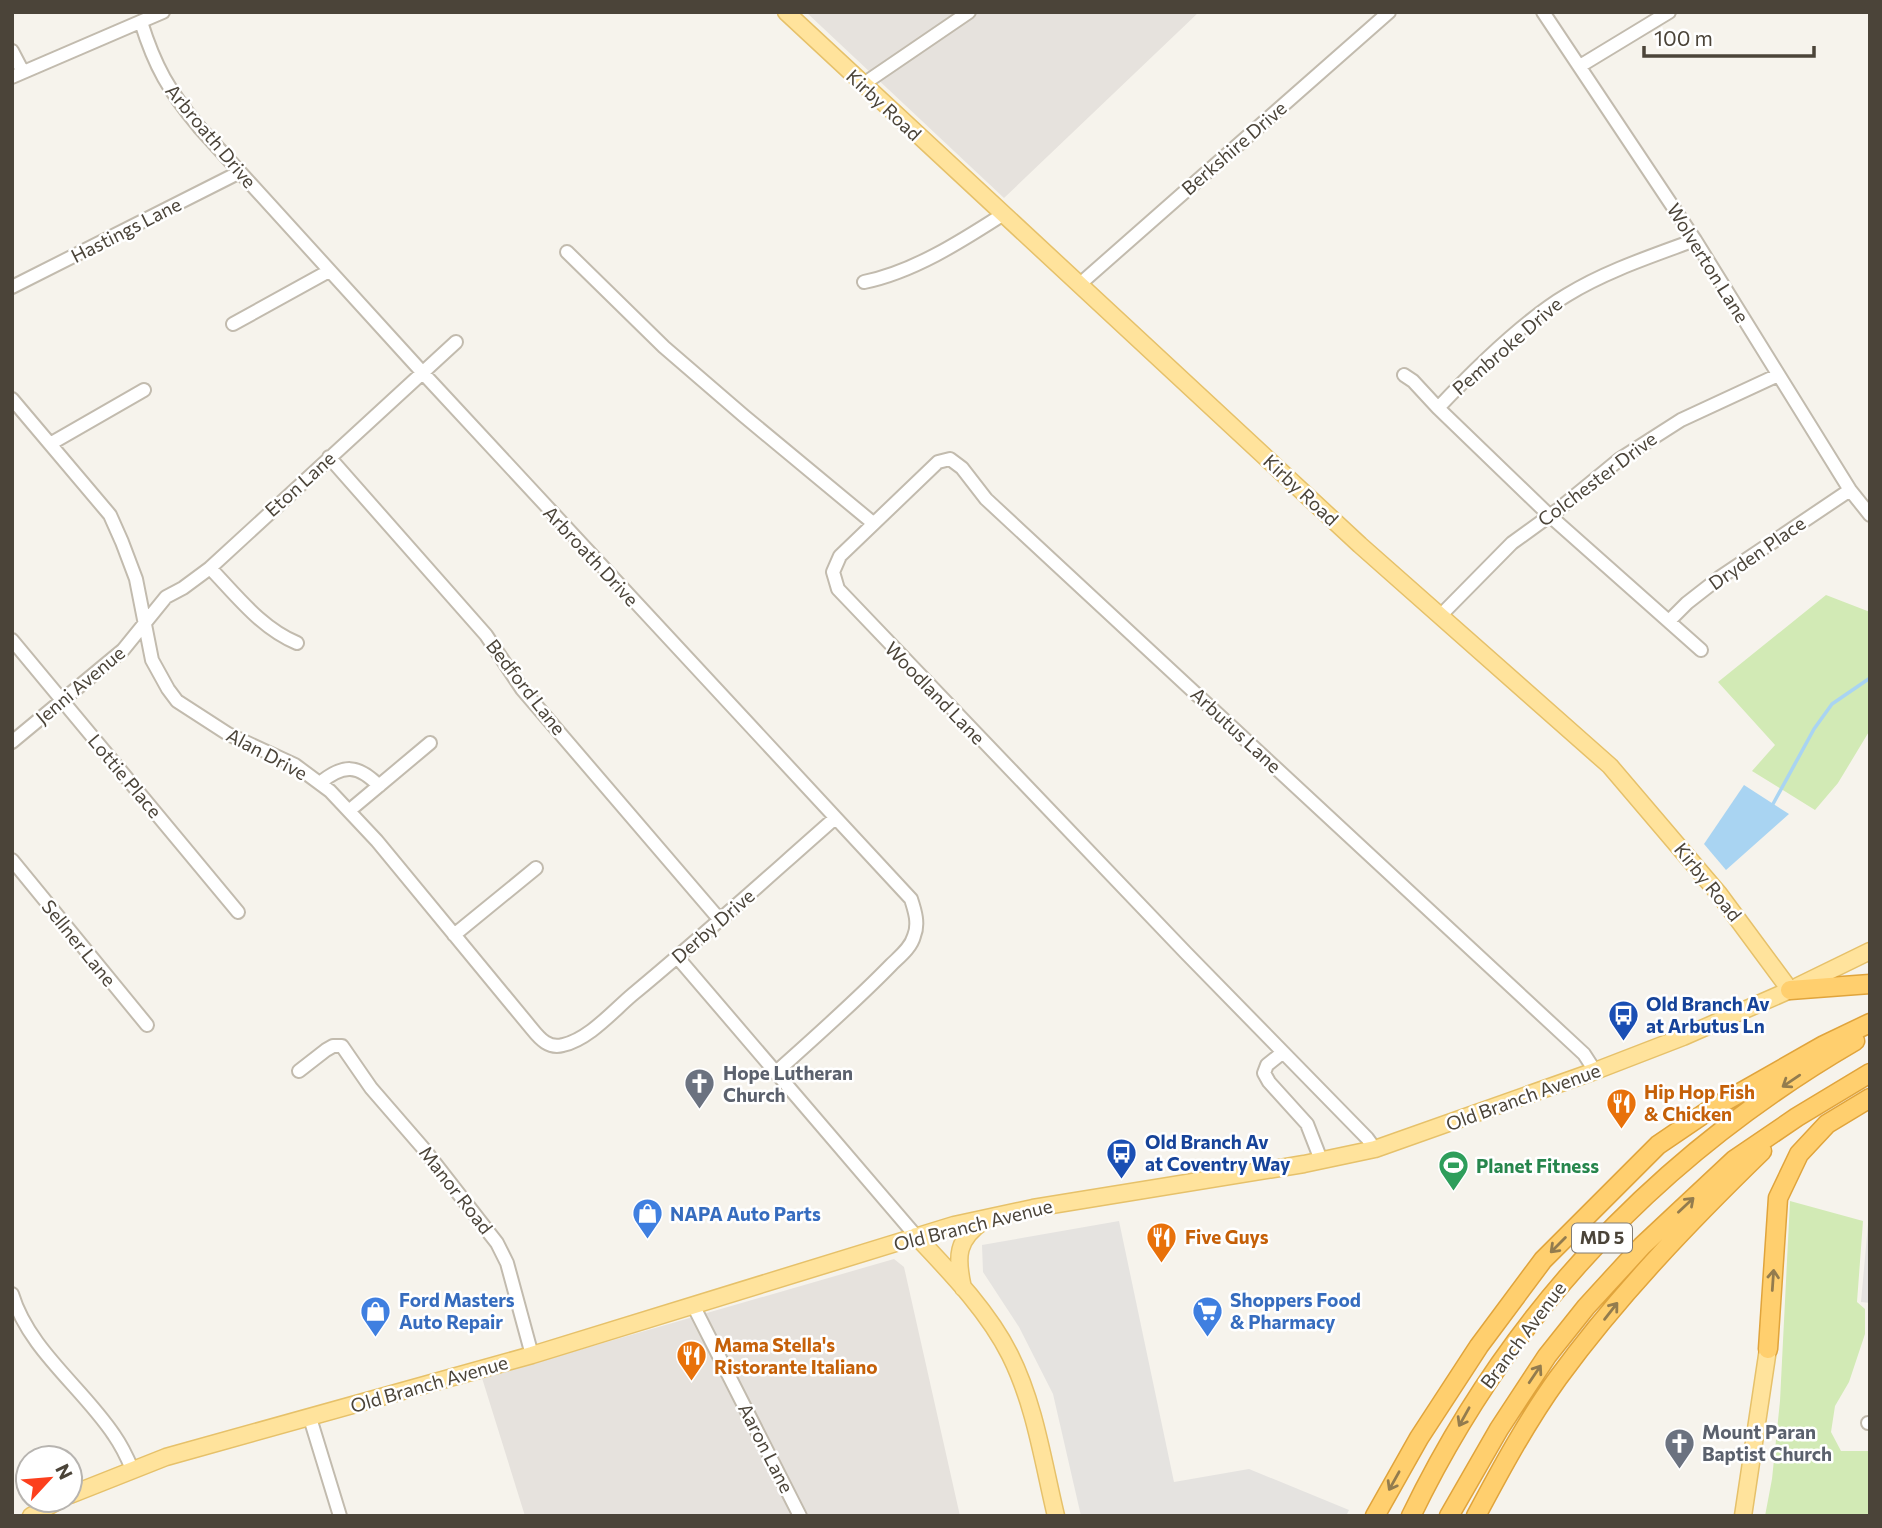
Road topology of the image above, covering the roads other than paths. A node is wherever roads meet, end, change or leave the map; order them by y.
1 (163, 12) edge
2 (786, 12) edge
3 (969, 12) edge
4 (1389, 12) edge
5 (1543, 12) edge
6 (1669, 12) edge
7 (141, 22) junction
8 (12, 51) edge
9 (1580, 66) junction
10 (18, 75) edge
11 (862, 85) junction
12 (240, 172) junction
13 (1002, 215) junction
14 (1695, 240) junction
15 (567, 252) dead end
16 (329, 271) junction
17 (864, 282) dead end
18 (1080, 284) junction
19 (12, 287) edge
20 (233, 324) dead end
21 (456, 342) dead end
22 (422, 372) junction
23 (1778, 374) junction
24 (1404, 375) dead end
25 (144, 390) dead end
26 (12, 399) edge
27 (1437, 408) junction
28 (50, 444) junction
29 (329, 457) junction
30 (1850, 490) junction
31 (1549, 514) junction
32 (1870, 515) edge
33 (873, 523) junction
34 (210, 568) junction
35 (1440, 617) junction
36 (1669, 621) junction
37 (146, 625) junction
38 (12, 640) edge
39 (297, 643) dead end
40 (1701, 650) dead end
41 (63, 701) junction
42 (12, 742) edge
43 (430, 743) dead end
44 (320, 783) junction
45 (379, 786) junction
46 (350, 810) junction
47 (835, 819) junction
48 (12, 860) edge
49 (536, 868) dead end
50 (238, 912) dead end
51 (720, 920) junction
52 (454, 935) junction
53 (1870, 951) edge
54 (678, 958) junction
55 (1870, 984) edge
56 (1790, 990) junction
57 (1870, 1023) edge
58 (147, 1025) dead end
59 (590, 1030) joint
60 (1870, 1032) edge
61 (1282, 1053) junction
62 (299, 1071) dead end
63 (1595, 1071) junction
64 (775, 1073) junction
65 (1870, 1073) edge
66 (1870, 1098) edge
67 (1797, 1117) junction
68 (1375, 1149) junction
69 (1321, 1160) junction
70 (989, 1217) junction
71 (916, 1236) junction
72 (964, 1290) junction
73 (12, 1294) edge
74 (693, 1305) junction
75 (1768, 1349) joint
76 (532, 1354) junction
77 (310, 1418) junction
78 (132, 1469) junction
79 (84, 1489) edge
80 (340, 1516) edge
81 (800, 1516) edge
82 (1056, 1516) edge
83 (1375, 1516) edge
84 (1412, 1516) edge
85 (1449, 1516) edge
86 (1476, 1516) edge
87 (1743, 1516) edge

1 - 7 street
2 - 11 main road, Kirby Road
3 - 11 street
4 - 18 street, Berkshire Drive
5 - 9 street, Wolverton Lane
6 - 9 street
7 - 10 street
7 - 12 street, Arbroath Drive
8 - 10 street
9 - 14 street, Wolverton Lane
11 - 13 main road, Kirby Road
12 - 16 street, Arbroath Drive
12 - 19 street, Hastings Lane
13 - 17 street
13 - 18 main road, Kirby Road
14 - 23 street, Wolverton Lane
14 - 27 street, Pembroke Drive
15 - 33 street
16 - 20 street
16 - 22 street, Arbroath Drive
18 - 35 main road, Kirby Road
21 - 22 street, Eton Lane
22 - 29 street, Eton Lane
22 - 47 street, Arbroath Drive
23 - 30 street, Wolverton Lane
23 - 31 street, Colchester Drive
24 - 27 street
25 - 28 street
26 - 28 street, Alan Drive
27 - 31 street
28 - 37 street, Alan Drive
29 - 34 street, Eton Lane
29 - 51 street, Bedford Lane
30 - 32 street, Wolverton Lane
30 - 36 street, Dryden Place
31 - 35 street, Colchester Drive
31 - 36 street
33 - 61 street, Woodland Lane
33 - 63 street, Arbutus Lane
34 - 37 street, Eton Lane
34 - 39 street
35 - 56 main road, Kirby Road
36 - 40 street
37 - 41 street, Jenni Avenue
37 - 44 street, Alan Drive
38 - 41 street, Lottie Place
41 - 42 street, Jenni Avenue
41 - 50 street, Lottie Place
43 - 45 street
44 - 45 street
44 - 46 street, Alan Drive
45 - 46 street
46 - 52 street, Alan Drive
47 - 51 street, Derby Drive
47 - 64 street, Arbroath Drive
48 - 58 street, Sellner Lane
49 - 52 street
51 - 54 street, Derby Drive
52 - 59 street, Alan Drive
53 - 56 main road, Old Branch Avenue
54 - 59 street, Derby Drive
54 - 64 street
55 - 56 highway
56 - 63 main road, Old Branch Avenue
57 -> 83 highway
60 -> 84 highway, Branch Avenue / MD 5
61 - 68 street, Woodland Lane
61 - 69 street
62 - 76 street, Manor Road
63 - 68 main road, Old Branch Avenue
64 - 71 street
65 - 67 highway, Branch Avenue / MD 5
75 -> 66 highway
85 -> 67 highway, Branch Avenue / MD 5
86 -> 67 highway
68 - 69 main road, Old Branch Avenue
69 - 70 main road, Old Branch Avenue
70 - 71 main road, Old Branch Avenue
70 - 72 main road
71 - 72 main road
71 - 74 main road, Old Branch Avenue
72 - 82 main road
73 - 78 street
74 - 76 main road, Old Branch Avenue
74 - 81 street, Aaron Lane
75 - 87 main road
76 - 77 main road, Old Branch Avenue
77 - 78 main road, Old Branch Avenue
77 - 80 street
78 - 79 main road, Old Branch Avenue

